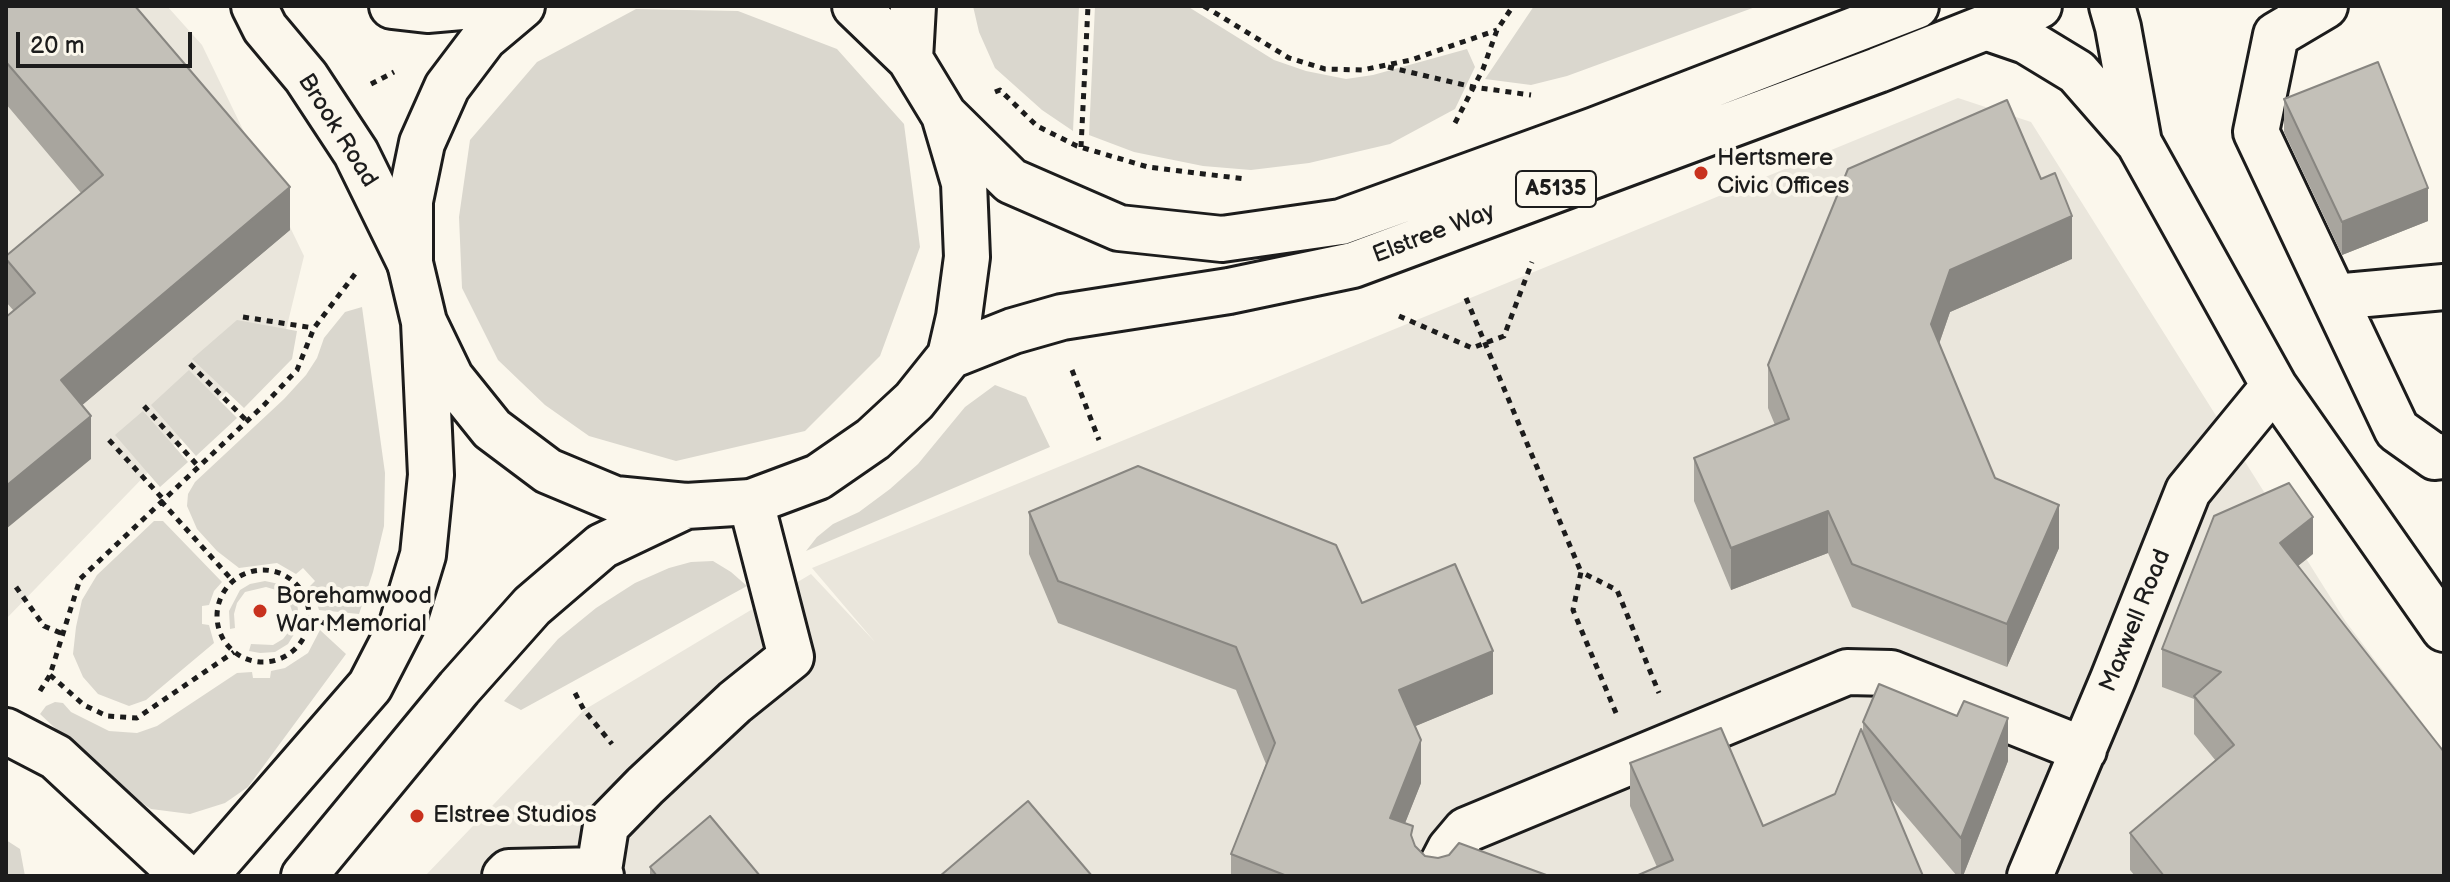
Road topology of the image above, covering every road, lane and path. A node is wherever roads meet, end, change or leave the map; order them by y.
1 (254, 6) edge
2 (392, 6) edge
3 (473, 6) edge
4 (522, 6) edge
5 (855, 6) edge
6 (913, 6) edge
7 (1088, 6) edge
8 (1204, 6) edge
9 (1513, 6) edge
10 (1916, 6) edge
11 (2039, 6) edge
12 (2112, 6) edge
13 (2325, 6) edge
14 (1988, 28) junction
15 (1497, 30) junction
16 (910, 59) junction
17 (1383, 66) junction
18 (1473, 87) junction
19 (1000, 90) dead end
20 (1541, 96) dead end
21 (944, 115) junction
22 (1450, 132) dead end
23 (2139, 143) junction
24 (1081, 147) junction
25 (1148, 167) dead end
26 (1532, 262) dead end
27 (410, 263) junction
28 (357, 271) dead end
29 (2444, 287) edge
30 (2334, 297) junction
31 (1466, 298) dead end
32 (1399, 316) dead end
33 (243, 317) dead end
34 (424, 322) junction
35 (314, 328) junction
36 (1485, 343) junction
37 (950, 356) junction
38 (1068, 359) dead end
39 (190, 364) dead end
40 (2274, 386) junction
41 (144, 406) dead end
42 (247, 421) junction
43 (109, 440) dead end
44 (1099, 440) dead end
45 (2444, 456) edge
46 (198, 466) junction
47 (162, 500) junction
48 (751, 502) junction
49 (686, 506) junction
50 (1581, 572) junction
51 (233, 581) junction
52 (16, 587) dead end
53 (310, 617) junction
54 (2444, 629) edge
55 (339, 630) dead end
56 (63, 634) junction
57 (234, 652) junction
58 (50, 675) junction
59 (575, 693) dead end
60 (35, 697) dead end
61 (6, 731) edge
62 (1680, 742) junction
63 (2084, 750) junction
64 (1635, 760) junction
65 (645, 786) junction
66 (600, 873) edge
67 (184, 876) edge
68 (205, 876) edge
69 (304, 876) edge
70 (505, 876) edge
71 (1436, 876) edge
72 (2030, 876) edge

1 - 27 main road, Brook Road
2 - 3 main road
4 - 27 main road
5 - 16 main road
6 - 16 main road
7 - 24 path
8 - 17 path
9 - 15 path
10 - 21 main road, Elstree Way / A5135
11 - 14 main road, Elstree Way / A5135
12 - 23 main road
13 - 30 main road
14 - 23 main road
14 - 37 main road, Elstree Way / A5135
15 - 17 path
15 - 18 path
16 - 21 main road
17 - 18 path
18 - 20 path
18 - 22 path
19 - 24 path
21 - 37 main road
23 - 40 main road
24 - 25 path
26 - 36 path
27 - 34 main road
28 - 35 path
29 - 30 main road
30 - 45 main road
31 - 36 path
32 - 36 path
33 - 35 path
34 - 49 main road
34 - 68 main road
35 - 42 path
36 - 50 path
37 - 48 main road
38 - 44 path
39 - 42 path
40 - 54 main road
40 - 63 main road, Maxwell Road
41 - 46 path
42 - 46 path
43 - 47 path
46 - 47 path
47 - 51 path
47 - 56 path
48 - 49 main road
48 - 65 main road
49 - 69 main road
50 - 62 path
50 - 64 path
51 - 53 path
51 - 57 path
52 - 56 path
53 - 55 path
53 - 57 path
56 - 58 path
57 - 58 path
58 - 60 path
59 - 65 path
61 - 67 main road
62 - 63 main road
62 - 64 main road
63 - 72 main road, Maxwell Road
64 - 71 main road
65 - 66 main road
66 - 70 main road

